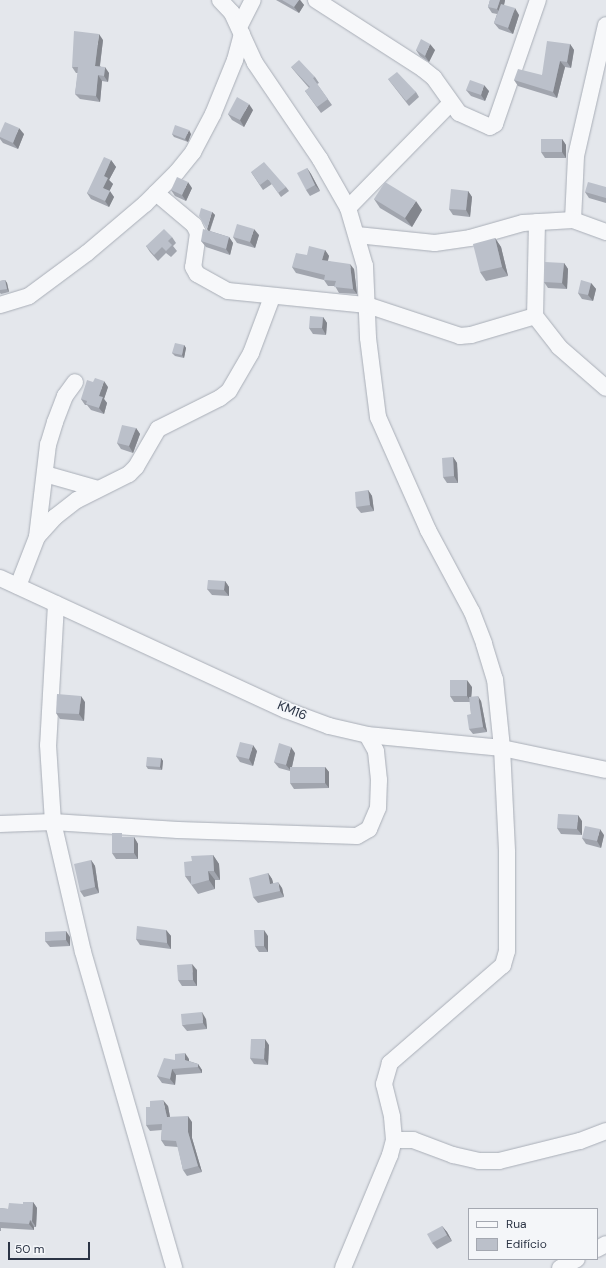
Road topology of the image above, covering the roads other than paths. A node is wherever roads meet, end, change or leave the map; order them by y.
1 (220, 0) edge
2 (253, 0) edge
3 (316, 0) edge
4 (538, 0) edge
5 (606, 25) edge
6 (241, 30) junction
7 (235, 60) junction
8 (255, 63) junction
9 (451, 103) junction
10 (156, 193) junction
11 (348, 208) junction
12 (573, 220) junction
13 (537, 222) junction
14 (606, 232) edge
15 (357, 235) junction
16 (272, 297) junction
17 (0, 305) edge
18 (367, 305) junction
19 (535, 316) junction
20 (74, 382) dead end
21 (606, 388) edge
22 (45, 474) junction
23 (98, 489) junction
24 (37, 537) junction
25 (0, 578) edge
26 (18, 586) junction
27 (56, 604) junction
28 (367, 735) junction
29 (502, 748) junction
30 (606, 770) edge
31 (53, 822) junction
32 (0, 824) edge
33 (606, 1131) edge
34 (394, 1140) junction
35 (575, 1260) edge
36 (174, 1268) edge
37 (343, 1268) edge
38 (560, 1268) edge

1 - 6 street
2 - 6 street
3 - 9 street
4 - 9 street
5 - 12 street
6 - 7 street
6 - 8 street
7 - 8 street
7 - 10 street
8 - 11 street
9 - 11 street
10 - 16 street
10 - 17 street
11 - 15 street
12 - 13 street
12 - 14 street
13 - 15 street
13 - 19 street
15 - 18 street
16 - 18 street
16 - 23 street
18 - 19 street
18 - 29 street
19 - 21 street
20 - 22 street
22 - 23 street
22 - 24 street
23 - 24 street
24 - 26 street
25 - 26 street, KM16
26 - 27 street, KM16
27 - 28 street, KM16
27 - 31 street
28 - 29 street, KM16
28 - 31 street
29 - 30 street, KM16
29 - 34 street
31 - 32 street
31 - 36 street
33 - 34 street
34 - 37 street
35 - 38 street

